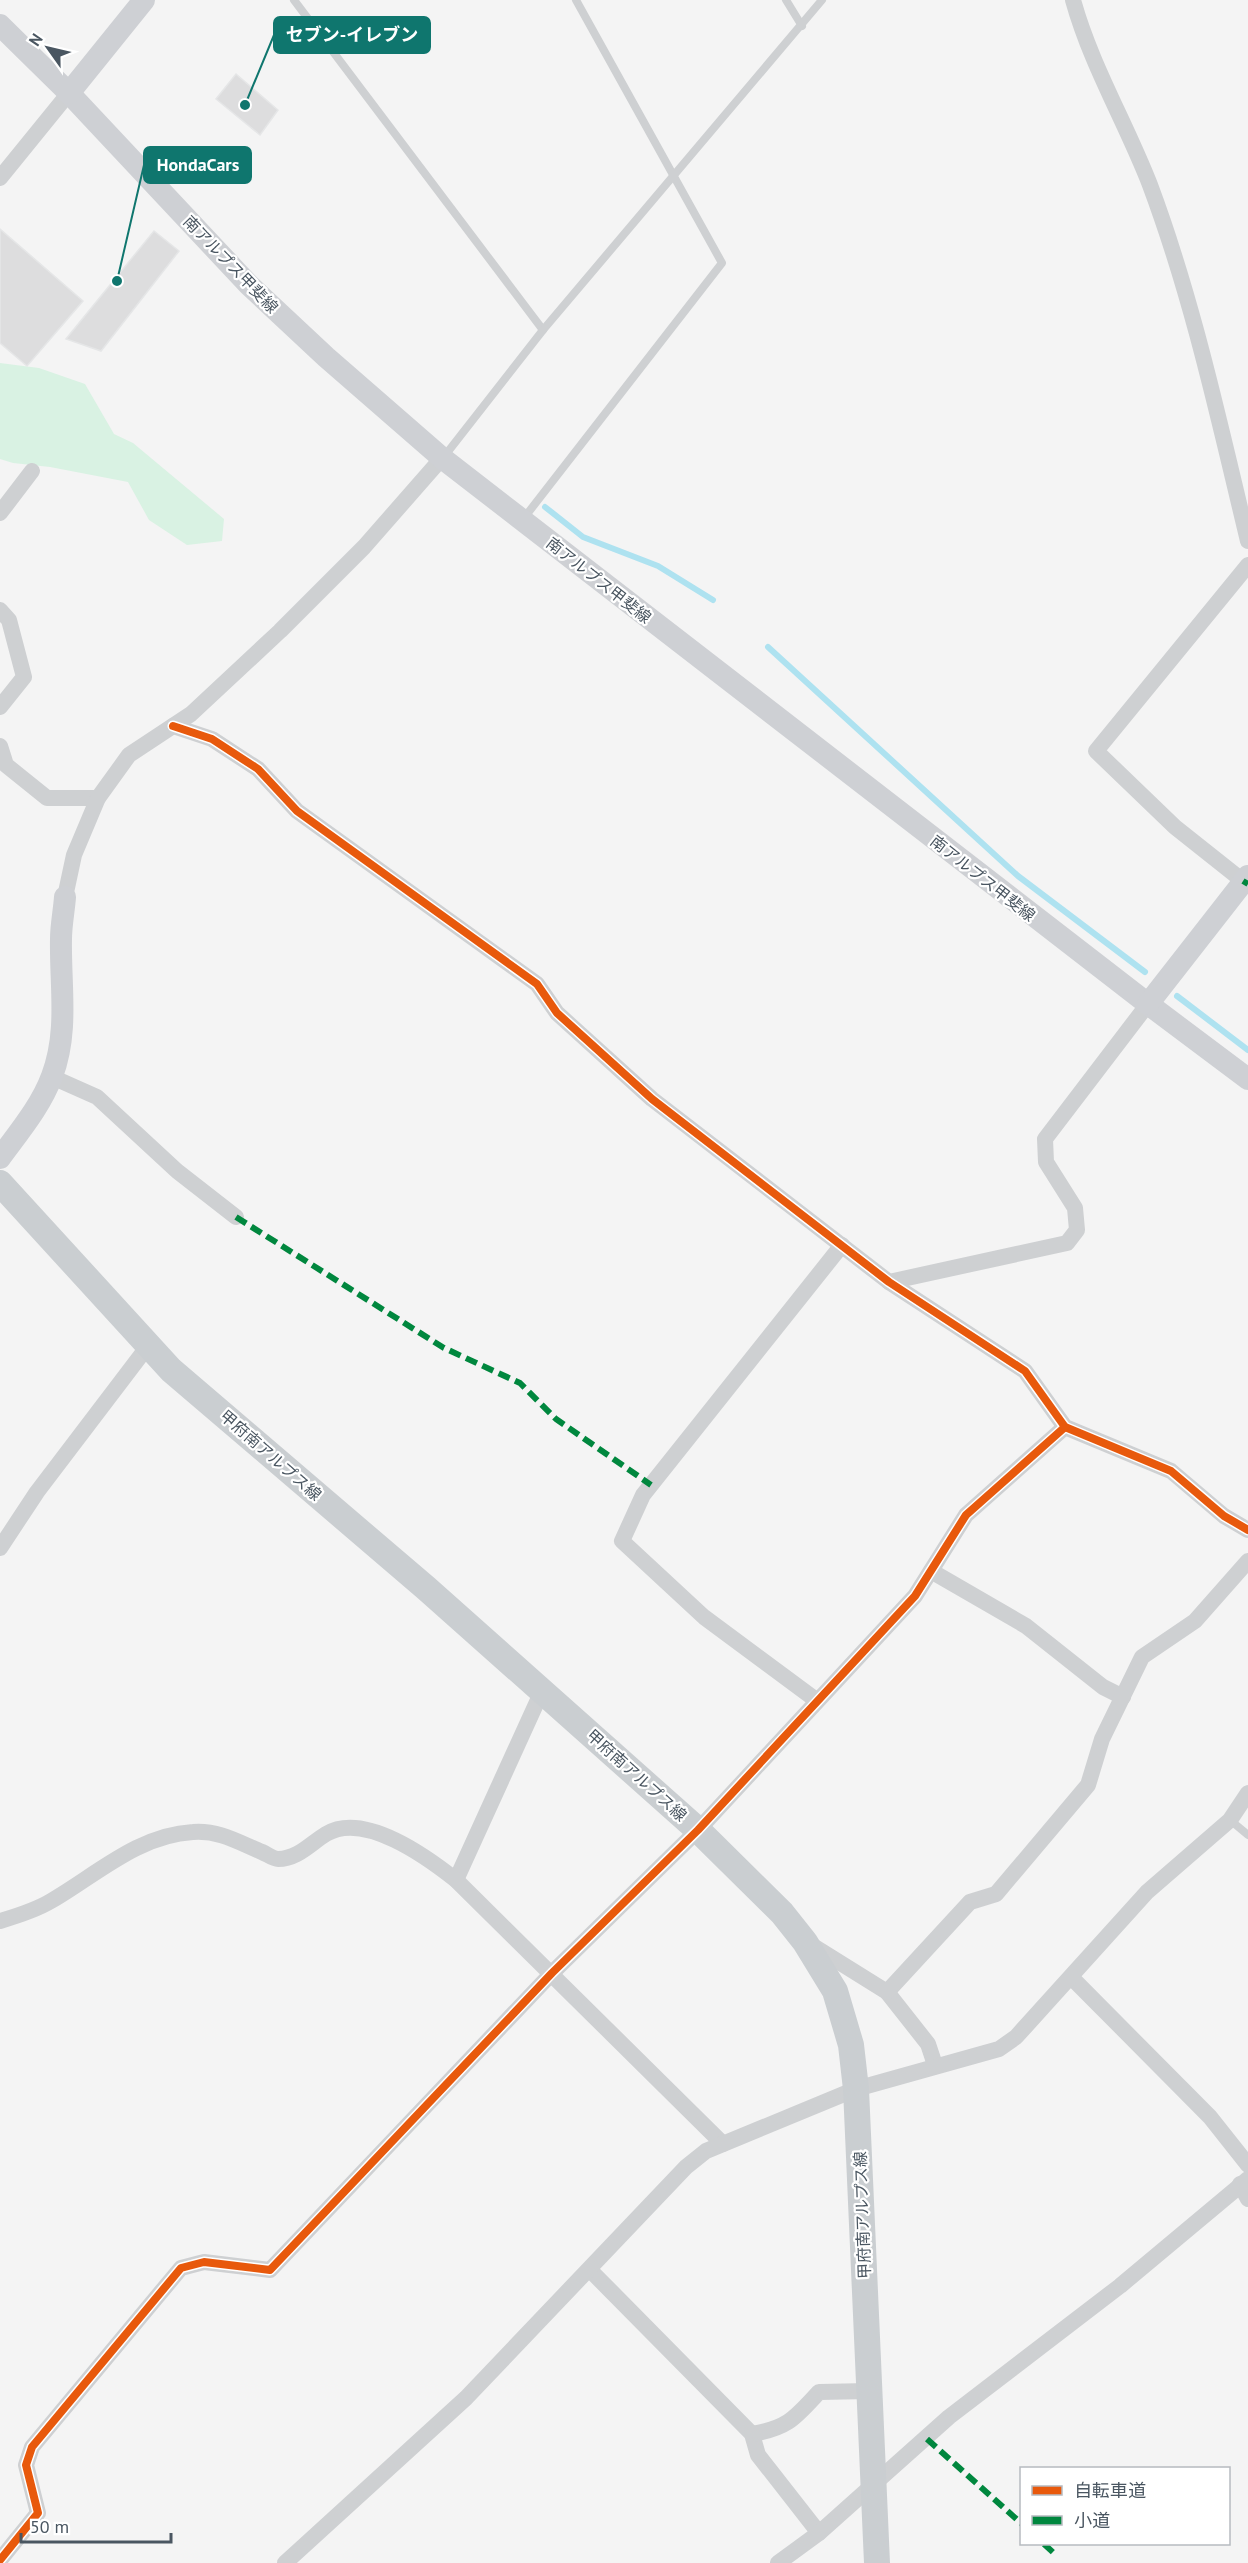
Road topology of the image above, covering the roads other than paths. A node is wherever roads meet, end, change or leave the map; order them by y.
1 (144, 0) edge
2 (294, 0) edge
3 (576, 0) edge
4 (786, 0) edge
5 (822, 0) edge
6 (1073, 0) edge
7 (0, 25) edge
8 (802, 26) junction
9 (69, 93) junction
10 (672, 177) junction
11 (0, 178) edge
12 (543, 330) junction
13 (442, 458) junction
14 (32, 471) dead end
15 (0, 513) edge
16 (522, 521) junction
17 (1248, 541) edge
18 (1248, 565) edge
19 (0, 610) edge
20 (0, 707) edge
21 (173, 726) junction
22 (0, 747) edge
23 (98, 798) junction
24 (1246, 879) edge
25 (65, 897) joint
26 (1148, 1004) junction
27 (52, 1077) junction
28 (1248, 1079) edge
29 (0, 1158) edge
30 (0, 1184) edge
31 (236, 1217) dead end
32 (842, 1245) junction
33 (889, 1282) junction
34 (148, 1346) junction
35 (1065, 1427) junction
36 (1248, 1530) edge
37 (0, 1548) edge
38 (1248, 1561) edge
39 (931, 1571) junction
40 (542, 1691) junction
41 (1123, 1697) junction
42 (816, 1700) junction
43 (1248, 1793) edge
44 (1230, 1820) junction
45 (698, 1830) junction
46 (1248, 1835) edge
47 (456, 1880) junction
48 (0, 1921) edge
49 (805, 1942) junction
50 (552, 1973) junction
51 (1071, 1977) junction
52 (887, 1992) junction
53 (935, 2065) junction
54 (856, 2089) junction
55 (723, 2144) junction
56 (1248, 2165) edge
57 (1245, 2187) edge
58 (590, 2270) junction
59 (869, 2391) junction
60 (752, 2434) junction
61 (873, 2485) junction
62 (819, 2533) junction
63 (0, 2560) edge
64 (285, 2563) edge
65 (778, 2563) edge
66 (877, 2563) edge

1 - 9 main road
2 - 12 lane
3 - 10 lane
4 - 8 lane
5 - 8 lane
6 - 17 street
7 - 9 main road, 南アルプス甲斐線
8 - 10 lane
9 - 11 street
9 - 13 main road, 南アルプス甲斐線
10 - 12 lane
10 - 16 lane
12 - 13 lane
13 - 16 main road, 南アルプス甲斐線
13 - 21 street
14 - 15 street
16 - 26 main road, 南アルプス甲斐線
18 - 24 street
19 - 20 street
21 - 23 street
21 - 32 street
22 - 23 street
23 - 25 street
24 - 26 main road
25 - 27 main road
26 - 28 main road, 南アルプス甲斐線
26 - 33 street
27 - 29 main road
27 - 31 street
30 - 34 main road, 甲府南アルプス線
32 - 33 street
32 - 42 street
33 - 35 street
34 - 37 street
34 - 40 main road, 甲府南アルプス線
35 - 36 street
35 - 39 street
38 - 41 street
39 - 41 street
39 - 42 street
40 - 45 main road, 甲府南アルプス線
40 - 47 street
41 - 52 street
42 - 45 street
43 - 44 street
44 - 46 lane
44 - 51 street
45 - 49 main road, 甲府南アルプス線
45 - 50 street
47 - 48 street
47 - 50 street
49 - 52 street
49 - 54 main road, 甲府南アルプス線
50 - 55 street
50 - 63 street
51 - 53 street
51 - 56 street
52 - 53 street
53 - 54 street
54 - 55 street
54 - 59 main road, 甲府南アルプス線
55 - 58 street
57 - 61 street
58 - 60 street
58 - 64 street
59 - 60 street
59 - 61 main road, 甲府南アルプス線
60 - 62 street
61 - 62 street
61 - 66 main road, 甲府南アルプス線
62 - 65 street

